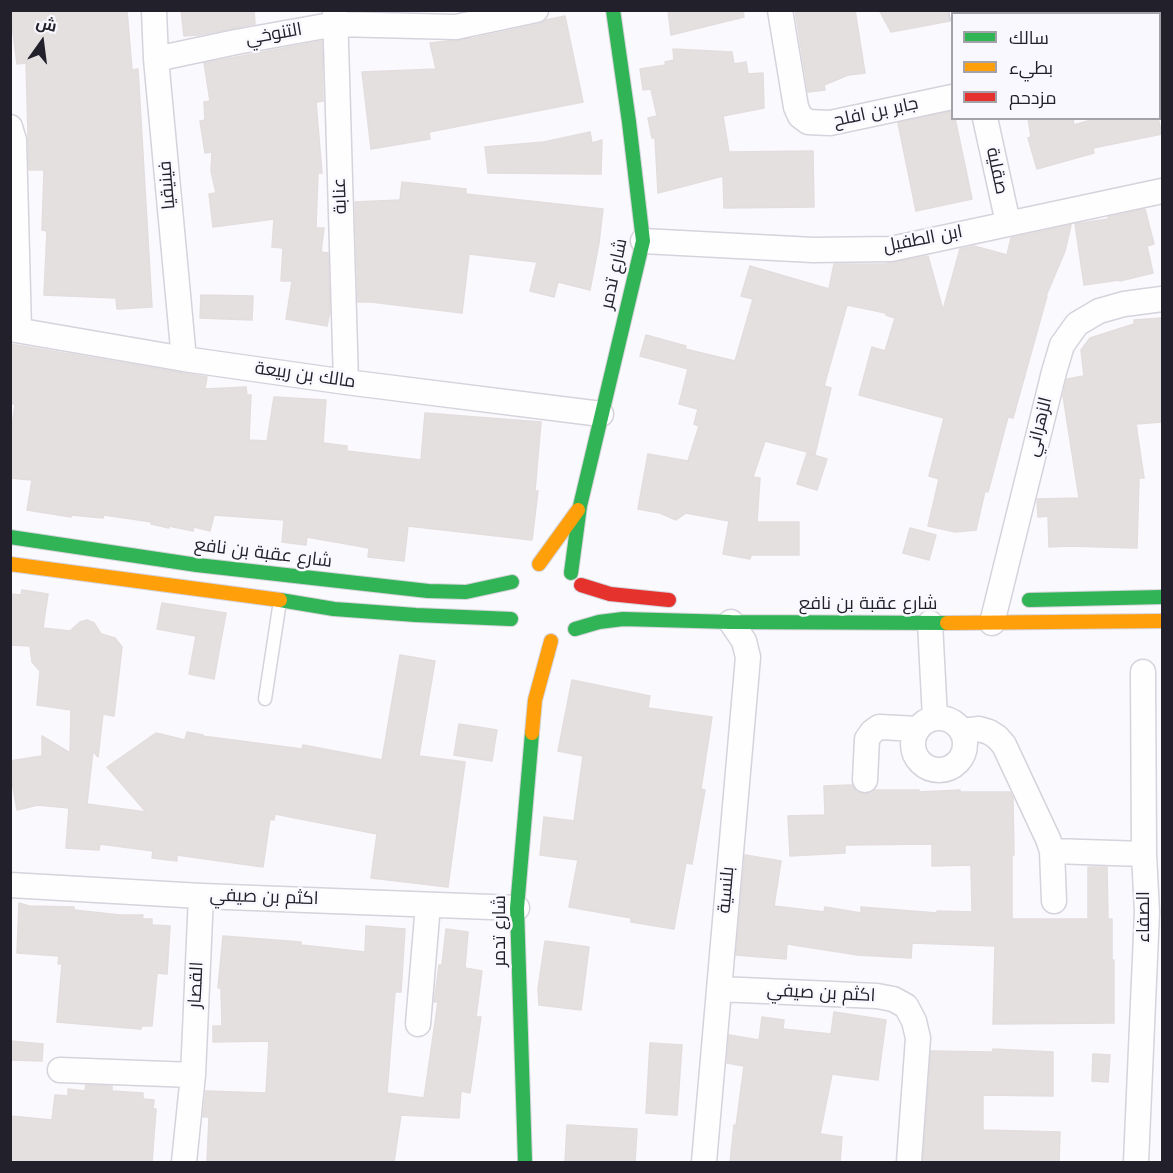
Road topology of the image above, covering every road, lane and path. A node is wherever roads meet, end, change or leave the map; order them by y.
1 (154, 10) edge
2 (536, 10) edge
3 (613, 10) edge
4 (780, 10) edge
5 (336, 17) edge
6 (454, 19) edge
7 (156, 59) junction
8 (951, 97) edge
9 (985, 120) edge
10 (10, 127) edge
11 (1162, 191) edge
12 (1008, 223) junction
13 (643, 241) junction
14 (1162, 299) edge
15 (15, 330) edge
16 (184, 359) junction
17 (346, 382) junction
18 (601, 414) junction
19 (580, 506) junction
20 (10, 537) edge
21 (10, 564) edge
22 (539, 564) junction
23 (572, 573) junction
24 (584, 596) junction
25 (1162, 597) edge
26 (280, 600) junction
27 (685, 600) dead end
28 (1000, 605) junction
29 (511, 606) junction
30 (1162, 621) edge
31 (731, 622) junction
32 (930, 623) junction
33 (563, 636) junction
34 (535, 640) dead end
35 (531, 668) dead end
36 (1143, 672) dead end
37 (265, 699) dead end
38 (535, 700) junction
39 (927, 723) junction
40 (962, 731) junction
41 (865, 780) dead end
42 (1052, 851) junction
43 (1144, 854) junction
44 (10, 885) edge
45 (201, 896) junction
46 (1054, 901) dead end
47 (428, 905) junction
48 (517, 908) junction
49 (1155, 911) edge
50 (718, 989) junction
51 (418, 1024) dead end
52 (60, 1070) dead end
53 (193, 1075) junction
54 (184, 1162) edge
55 (525, 1162) edge
56 (704, 1162) edge
57 (909, 1162) edge
58 (1136, 1162) edge

1 - 7 street, فينيقيا
2 - 6 street, التنوخي
3 - 13 street, شارع تدمر
4 - 8 street, جابر بن افلح
5 - 6 street, التنوخي
5 - 7 street, التنوخي
5 - 17 street, عنابة
7 - 16 street, فينيقيا
9 - 12 street, صقلية
10 - 15 street
11 - 12 street, ابن الطفيل
12 - 13 street, ابن الطفيل
13 - 18 street, شارع تدمر
14 - 28 street, الزهراني
15 - 16 street, مالك بن ربيعة
16 - 17 street, مالك بن ربيعة
17 - 18 street, مالك بن ربيعة
18 - 19 street, شارع تدمر
19 - 22 street, شارع تدمر
19 - 23 street, شارع تدمر
20 - 29 street, شارع عقبة بن نافع
21 - 26 street
22 - 23 street
22 - 29 street
23 - 24 street
24 - 27 street
24 - 33 street, شارع تدمر
25 - 28 street, شارع عقبة بن نافع
26 - 29 street
26 - 37 lane
28 - 30 street, شارع عقبة بن نافع
28 - 32 street, شارع عقبة بن نافع
31 - 32 street, شارع عقبة بن نافع
31 - 33 street, شارع عقبة بن نافع
31 - 50 street, بلنسية
32 - 39 street
33 - 34 street, شارع عقبة بن نافع
33 - 38 street, شارع تدمر
35 - 38 street, شارع تدمر
36 - 43 street, الصفاء
38 - 48 street, شارع تدمر
39 - 40 street
39 - 40 street
39 - 41 street
40 - 42 street
42 - 43 street
42 - 46 street
43 - 49 street, الصفاء
44 - 45 street, اكثم بن صيفي
45 - 47 street, اكثم بن صيفي
45 - 53 street, القصار
47 - 48 street, اكثم بن صيفي
47 - 51 street
48 - 55 street, شارع تدمر
49 - 58 street, الصفاء
50 - 56 street, بلنسية
50 - 57 street, اكثم بن صيفي
52 - 53 street
53 - 54 street, القصار

